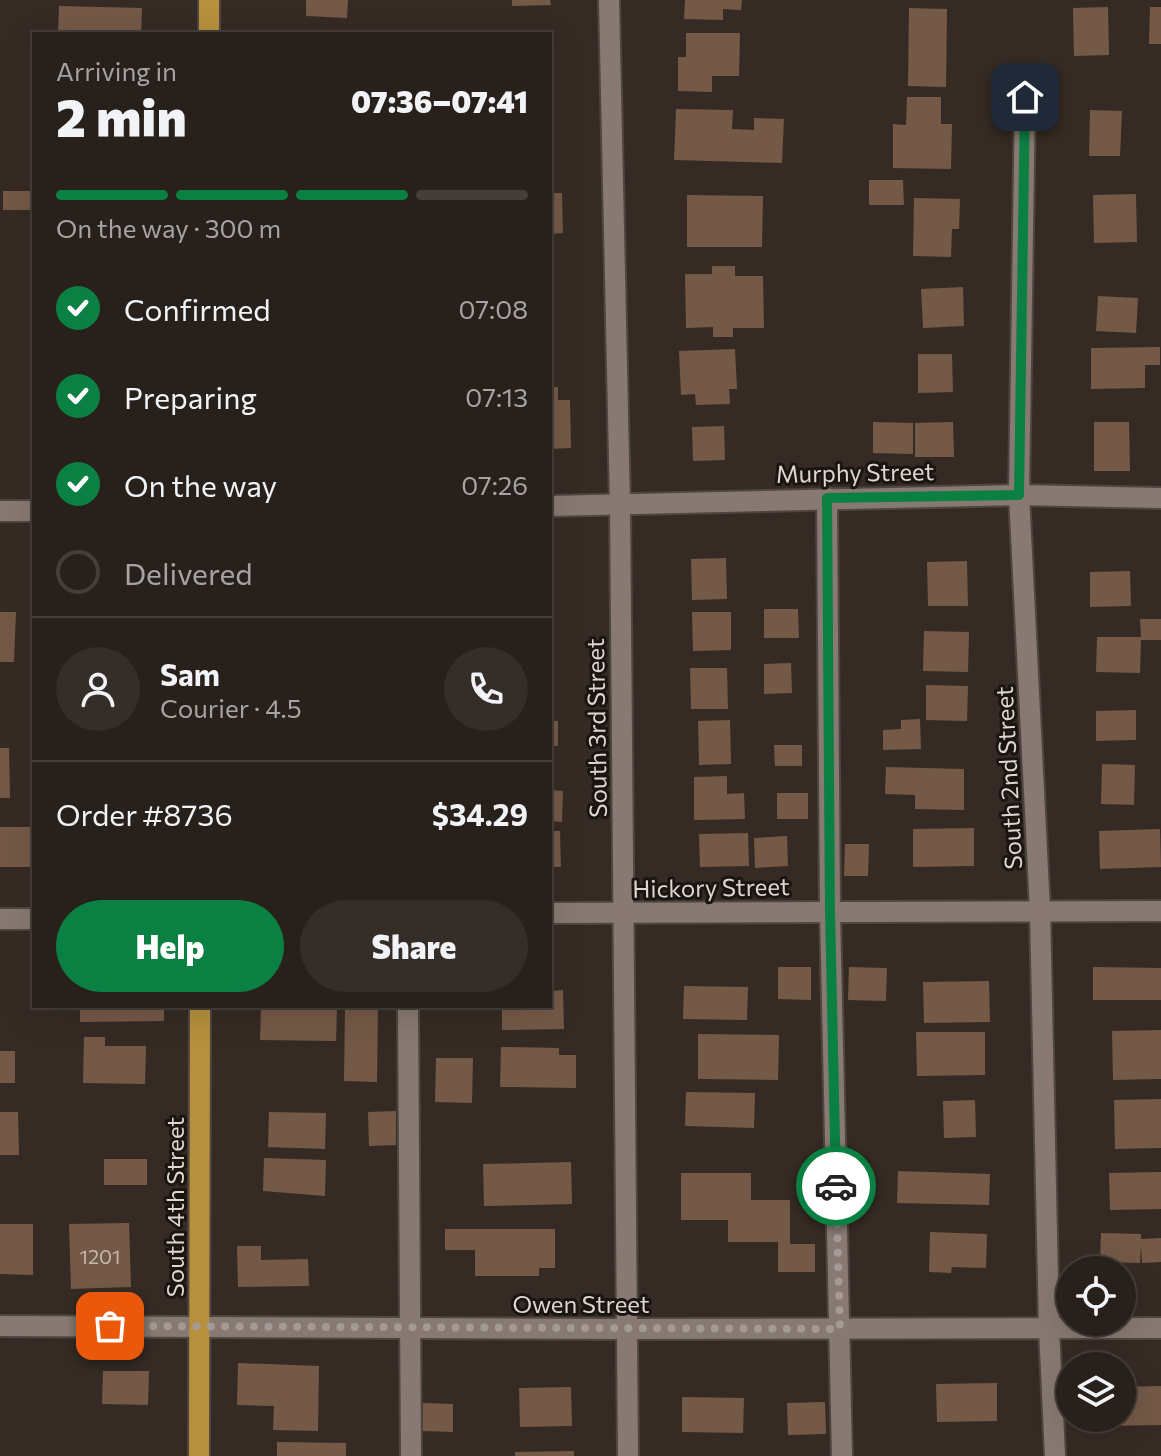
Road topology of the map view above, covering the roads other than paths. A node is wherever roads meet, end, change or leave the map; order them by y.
1 (209, 0) edge
2 (609, 0) edge
3 (209, 32) edge
4 (1025, 97) dead end
5 (1019, 495) junction
6 (827, 498) junction
7 (1161, 498) edge
8 (620, 505) junction
9 (552, 506) edge
10 (0, 511) edge
11 (32, 511) edge
12 (1040, 910) junction
13 (1161, 911) edge
14 (830, 912) junction
15 (552, 913) edge
16 (624, 914) junction
17 (0, 919) edge
18 (32, 919) edge
19 (200, 1008) edge
20 (408, 1008) edge
21 (0, 1326) edge
22 (200, 1327) junction
23 (411, 1328) junction
24 (1049, 1328) junction
25 (1161, 1328) edge
26 (628, 1329) junction
27 (840, 1329) junction
28 (199, 1456) edge
29 (411, 1456) edge
30 (628, 1456) edge
31 (842, 1456) edge
32 (1055, 1456) edge

1 - 3 main road
2 - 8 street, South 3rd Street
4 - 5 street, South 2nd Street
5 - 6 street, Murphy Street
5 - 7 street, Murphy Street
5 - 12 street, South 2nd Street
6 - 8 street, Murphy Street
6 - 14 street
8 - 9 street, Murphy Street
8 - 16 street, South 3rd Street
10 - 11 street
12 - 13 street, Hickory Street
12 - 14 street, Hickory Street
12 - 24 street, South 2nd Street
14 - 16 street, Hickory Street
14 - 27 street
15 - 16 street, Hickory Street
16 - 26 street, South 3rd Street
17 - 18 street
19 - 22 main road, South 4th Street
20 - 23 street
21 - 22 street, Owen Street
22 - 23 street, Owen Street
22 - 28 main road, South 4th Street
23 - 26 street, Owen Street
23 - 29 street
24 - 25 street, Owen Street
24 - 27 street, Owen Street
24 - 32 street, South 2nd Street
26 - 27 street, Owen Street
26 - 30 street, South 3rd Street
27 - 31 street

